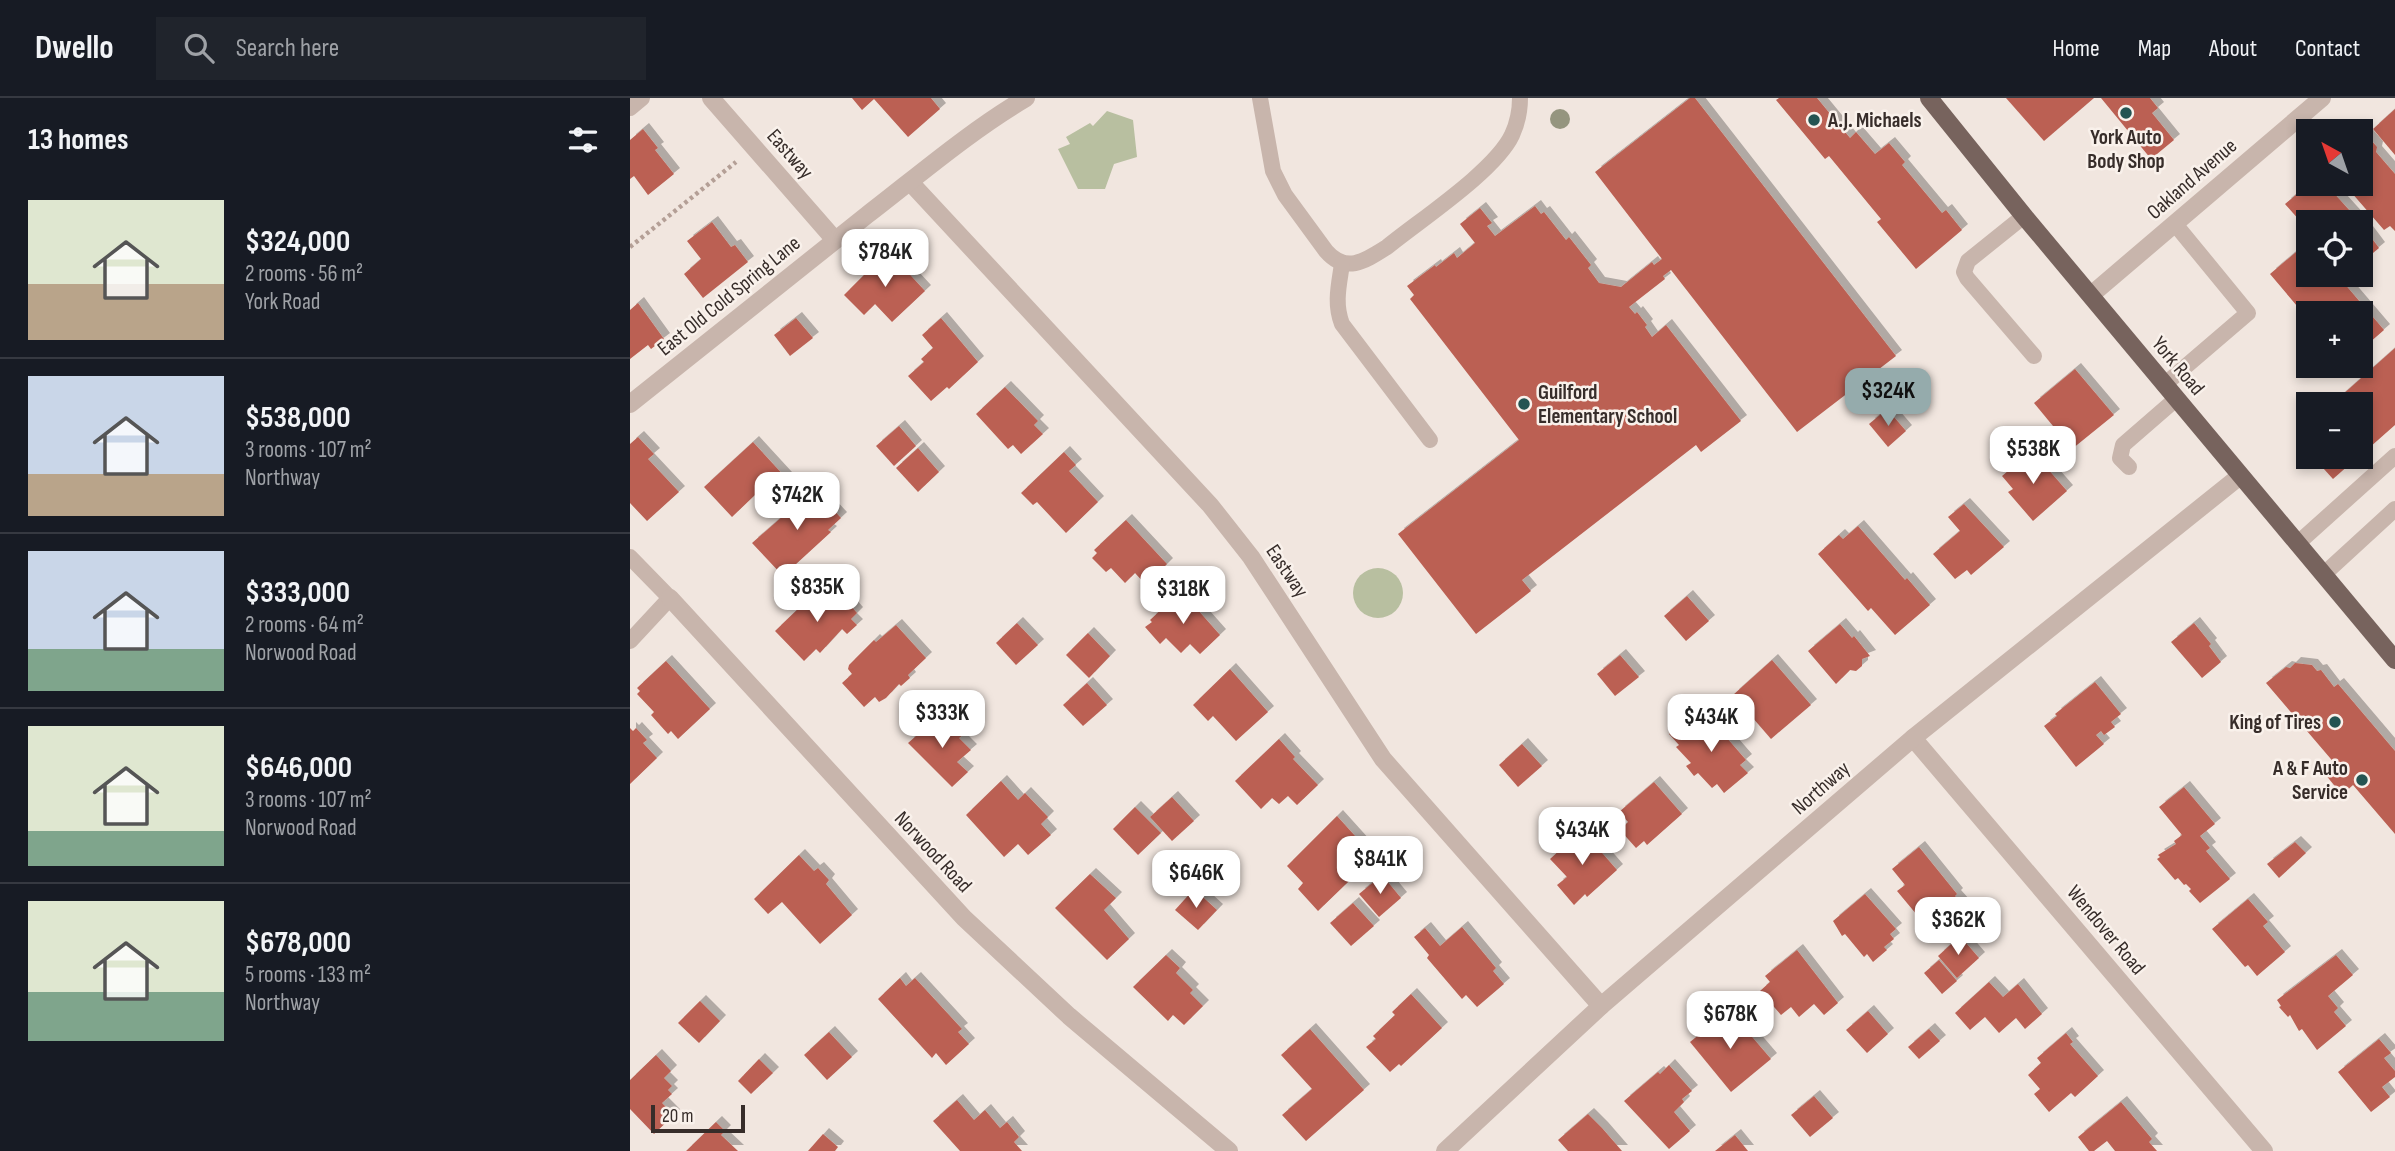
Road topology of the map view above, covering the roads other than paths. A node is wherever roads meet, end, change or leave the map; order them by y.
1 (642, 98) edge
2 (711, 98) edge
3 (1026, 98) edge
4 (1260, 98) edge
5 (1520, 98) edge
6 (1929, 98) edge
7 (2322, 98) edge
8 (630, 108) edge
9 (910, 182) junction
10 (2024, 216) junction
11 (2175, 224) junction
12 (835, 240) junction
13 (1342, 264) junction
14 (2091, 295) junction
15 (2034, 356) dead end
16 (2164, 385) junction
17 (2176, 399) junction
18 (630, 404) edge
19 (1430, 440) dead end
20 (2395, 456) edge
21 (2129, 467) dead end
22 (2240, 476) junction
23 (2395, 509) edge
24 (2297, 544) junction
25 (630, 557) edge
26 (2323, 575) junction
27 (670, 598) junction
28 (630, 641) edge
29 (2395, 660) edge
30 (1913, 738) junction
31 (1601, 1006) junction
32 (1229, 1151) edge
33 (1446, 1151) edge
34 (2264, 1151) edge

1 - 8 lane
2 - 12 street, Eastway
3 - 9 street, East Old Cold Spring Lane
4 - 13 lane
5 - 13 lane
6 - 10 main road, York Road
7 - 11 street, Oakland Avenue
9 - 12 street, East Old Cold Spring Lane
9 - 31 street, Eastway
10 - 14 main road, York Road
10 - 15 lane
11 - 14 street, Oakland Avenue
11 - 16 lane
12 - 18 street, East Old Cold Spring Lane
13 - 19 lane
14 - 16 main road, York Road
16 - 17 main road, York Road
17 - 21 lane
17 - 22 main road, York Road
20 - 24 lane
22 - 24 main road, York Road
22 - 30 street, Northway
23 - 26 lane
24 - 26 main road, York Road
25 - 27 lane, Norwood Road
26 - 29 main road, York Road
27 - 28 lane
27 - 32 street, Norwood Road
30 - 31 street, Northway
30 - 34 street, Wendover Road
31 - 33 street, Northway

